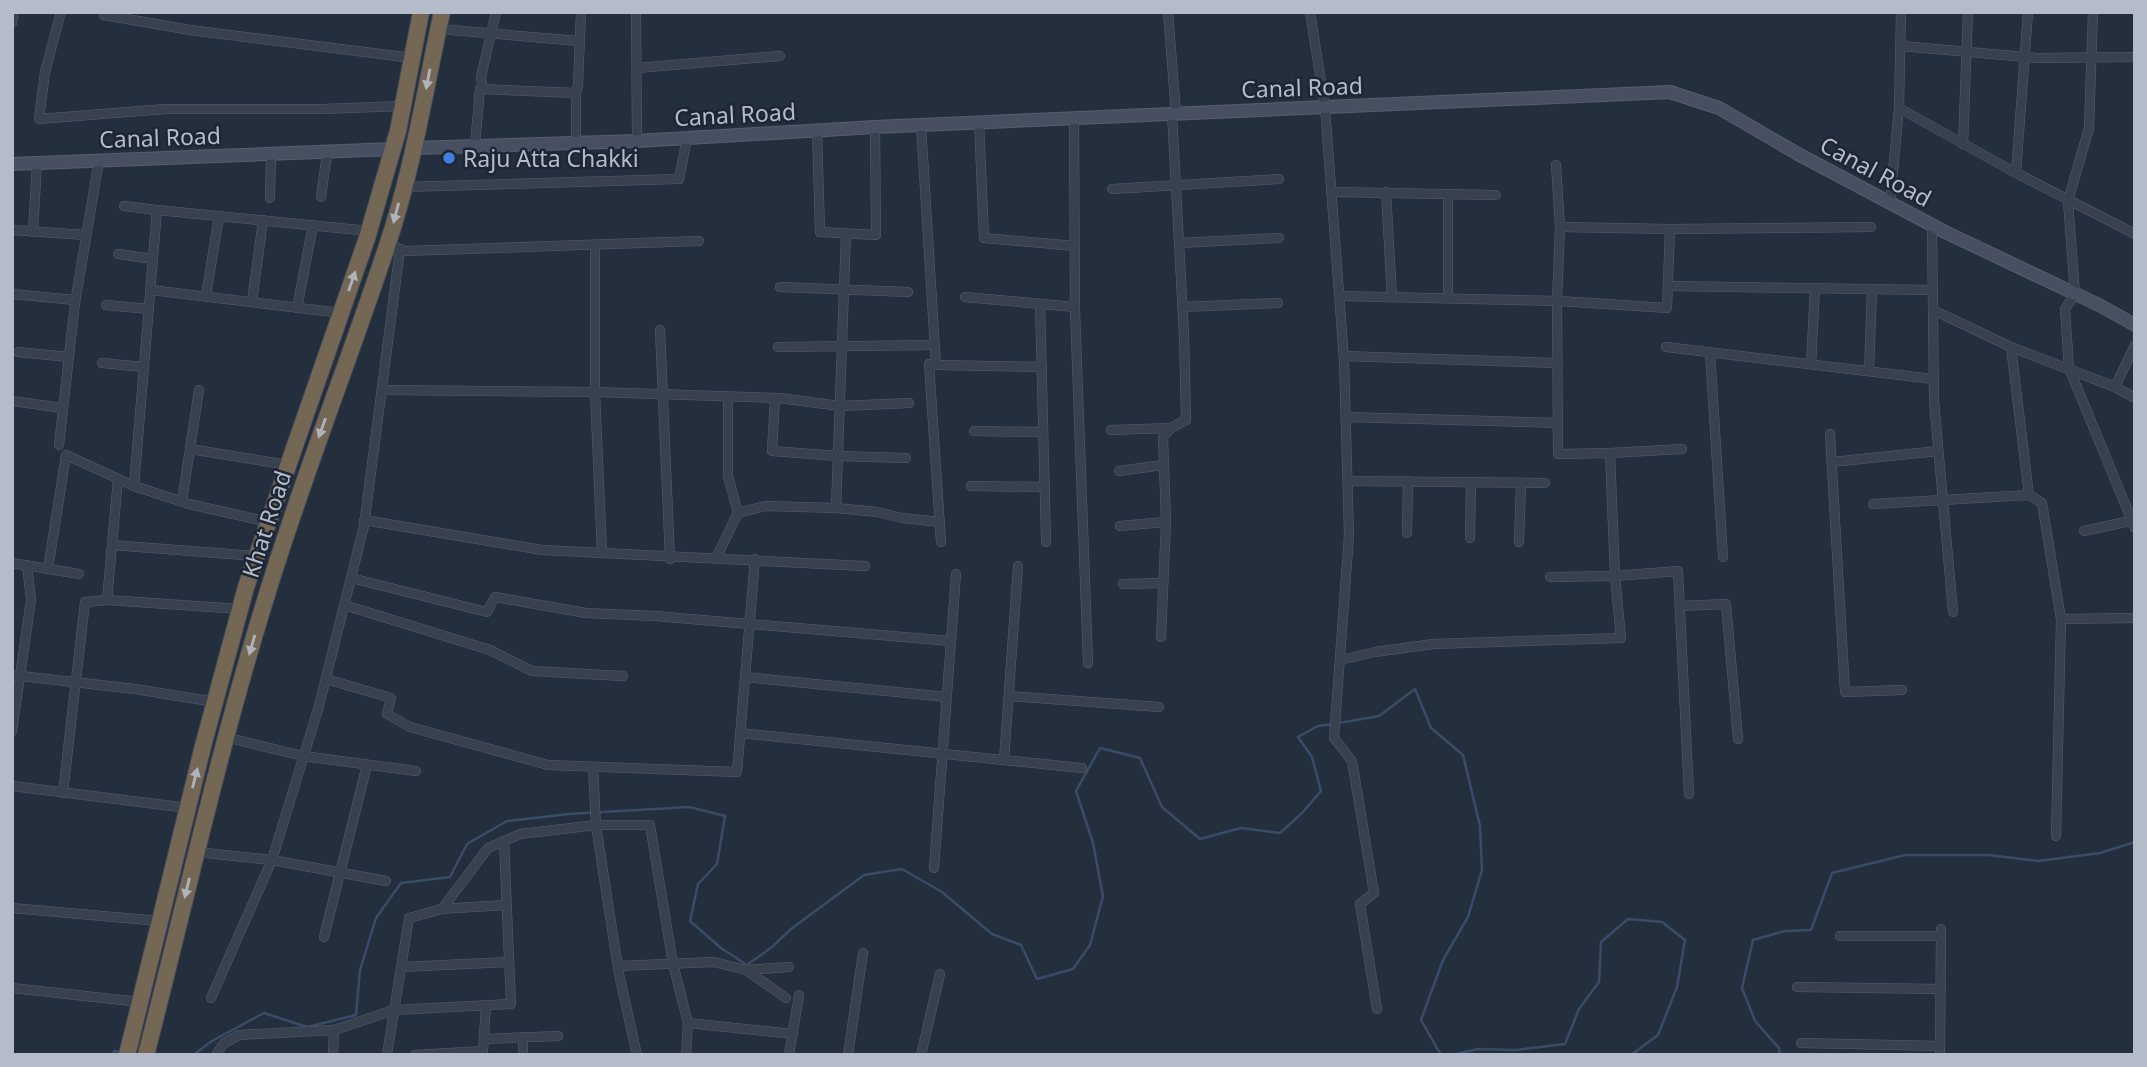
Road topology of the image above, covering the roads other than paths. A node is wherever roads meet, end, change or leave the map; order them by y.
1 (14, 12) edge
2 (61, 12) edge
3 (421, 12) edge
4 (442, 12) edge
5 (495, 12) edge
6 (581, 12) edge
7 (636, 12) edge
8 (1168, 12) edge
9 (1310, 12) edge
10 (1902, 12) edge
11 (1968, 12) edge
12 (2028, 12) edge
13 (2094, 12) edge
14 (104, 15) dead end
15 (12, 23) edge
16 (439, 29) junction
17 (490, 33) junction
18 (579, 41) junction
19 (1901, 46) junction
20 (1966, 52) junction
21 (780, 56) dead end
22 (2025, 57) junction
23 (2092, 57) junction
24 (2135, 57) edge
25 (412, 58) junction
26 (637, 68) junction
27 (480, 89) junction
28 (576, 93) junction
29 (403, 106) junction
30 (1325, 107) junction
31 (1899, 108) junction
32 (1174, 114) junction
33 (1074, 118) junction
34 (979, 122) junction
35 (921, 125) junction
36 (875, 127) junction
37 (817, 130) junction
38 (687, 138) junction
39 (637, 141) junction
40 (576, 142) junction
41 (1963, 144) junction
42 (475, 145) junction
43 (415, 148) junction
44 (393, 149) junction
45 (327, 153) junction
46 (271, 155) junction
47 (99, 160) junction
48 (37, 163) junction
49 (12, 164) edge
50 (1556, 165) dead end
51 (2015, 173) junction
52 (1279, 180) dead end
53 (1176, 185) junction
54 (403, 187) junction
55 (1112, 189) dead end
56 (1331, 192) junction
57 (1386, 192) junction
58 (1448, 194) junction
59 (1496, 195) dead end
60 (270, 198) dead end
61 (321, 198) dead end
62 (2068, 201) junction
63 (1890, 203) junction
64 (124, 206) dead end
65 (157, 210) junction
66 (219, 216) junction
67 (263, 220) junction
68 (313, 225) junction
69 (1932, 225) junction
70 (1560, 227) junction
71 (1871, 227) dead end
72 (1670, 229) junction
73 (12, 230) edge
74 (369, 230) junction
75 (33, 232) junction
76 (846, 233) junction
77 (2135, 234) edge
78 (86, 235) junction
79 (1279, 238) dead end
80 (699, 242) dead end
81 (1179, 243) junction
82 (595, 245) junction
83 (394, 246) junction
84 (1074, 246) junction
85 (118, 254) dead end
86 (153, 259) junction
87 (1668, 286) junction
88 (780, 287) dead end
89 (1815, 288) junction
90 (1872, 289) junction
91 (151, 290) junction
92 (844, 290) junction
93 (1933, 290) junction
94 (908, 292) dead end
95 (2075, 294) junction
96 (12, 295) edge
97 (206, 296) junction
98 (1339, 296) junction
99 (965, 297) dead end
100 (1392, 297) junction
101 (1448, 298) junction
102 (75, 300) junction
103 (1557, 300) junction
104 (252, 302) junction
105 (1278, 303) dead end
106 (1040, 304) junction
107 (106, 305) dead end
108 (1075, 307) junction
109 (1182, 307) junction
110 (297, 308) junction
111 (149, 309) junction
112 (1933, 310) junction
113 (341, 313) junction
114 (2135, 325) edge
115 (660, 330) dead end
116 (935, 345) junction
117 (2135, 345) edge
118 (842, 346) junction
119 (1666, 347) dead end
120 (778, 348) dead end
121 (2011, 348) junction
122 (18, 352) dead end
123 (1710, 352) junction
124 (1344, 356) junction
125 (69, 357) junction
126 (102, 363) dead end
127 (1557, 363) junction
128 (1811, 364) junction
129 (936, 365) junction
130 (144, 367) junction
131 (1042, 367) junction
132 (2070, 370) junction
133 (1869, 371) junction
134 (1933, 379) junction
135 (2115, 387) junction
136 (199, 390) dead end
137 (382, 390) junction
138 (595, 392) junction
139 (663, 395) junction
140 (728, 397) junction
141 (775, 398) junction
142 (2135, 398) edge
143 (12, 401) edge
144 (909, 403) dead end
145 (840, 406) junction
146 (63, 408) junction
147 (1346, 417) junction
148 (1558, 423) junction
149 (1171, 428) junction
150 (1111, 430) dead end
151 (974, 431) dead end
152 (1043, 432) junction
153 (1830, 434) dead end
154 (59, 445) dead end
155 (190, 449) junction
156 (1682, 449) dead end
157 (1938, 452) junction
158 (1610, 453) junction
159 (838, 456) junction
160 (906, 458) dead end
161 (1832, 462) junction
162 (288, 465) junction
163 (1163, 465) junction
164 (1119, 471) dead end
165 (118, 479) junction
166 (1348, 481) junction
167 (1408, 481) junction
168 (1471, 482) junction
169 (1521, 483) junction
170 (1545, 483) dead end
171 (134, 486) junction
172 (971, 486) dead end
173 (1045, 487) junction
174 (2029, 495) junction
175 (1943, 500) junction
176 (183, 501) junction
177 (1873, 504) dead end
178 (836, 508) junction
179 (738, 513) junction
180 (364, 520) junction
181 (269, 522) junction
182 (940, 522) junction
183 (1166, 523) junction
184 (2134, 523) edge
185 (1120, 526) dead end
186 (288, 527) junction
187 (2084, 531) dead end
188 (1407, 533) dead end
189 (1470, 538) dead end
190 (942, 542) dead end
191 (1046, 542) dead end
192 (1519, 542) dead end
193 (112, 545) junction
194 (601, 552) junction
195 (257, 556) junction
196 (670, 557) junction
197 (1723, 557) dead end
198 (716, 558) junction
199 (755, 559) junction
200 (12, 563) edge
201 (27, 565) junction
202 (865, 566) dead end
203 (1018, 566) dead end
204 (48, 569) junction
205 (79, 574) dead end
206 (956, 574) dead end
207 (1615, 576) junction
208 (1550, 577) dead end
209 (351, 579) junction
210 (1163, 583) junction
211 (1123, 584) dead end
212 (107, 600) junction
213 (344, 605) junction
214 (1680, 606) junction
215 (240, 609) junction
216 (1953, 612) dead end
217 (2135, 618) edge
218 (2061, 620) junction
219 (750, 624) junction
220 (1161, 637) dead end
221 (951, 641) junction
222 (1340, 660) junction
223 (1088, 663) dead end
224 (16, 676) edge
225 (623, 676) dead end
226 (745, 677) junction
227 (326, 679) junction
228 (76, 683) junction
229 (1902, 690) dead end
230 (1009, 696) junction
231 (947, 697) junction
232 (215, 702) junction
233 (234, 706) junction
234 (1159, 706) dead end
235 (12, 731) edge
236 (740, 733) junction
237 (225, 737) junction
238 (1738, 739) dead end
239 (943, 753) junction
240 (303, 756) junction
241 (1004, 760) junction
242 (367, 765) junction
243 (593, 766) junction
244 (1082, 768) dead end
245 (416, 771) dead end
246 (12, 786) edge
247 (63, 793) junction
248 (1689, 794) dead end
249 (188, 808) junction
250 (596, 825) junction
251 (2056, 836) dead end
252 (504, 841) junction
253 (179, 844) junction
254 (197, 850) junction
255 (272, 860) junction
256 (934, 868) dead end
257 (341, 873) junction
258 (386, 881) dead end
259 (506, 905) junction
260 (12, 908) edge
261 (440, 909) junction
262 (160, 921) junction
263 (1840, 936) dead end
264 (324, 937) dead end
265 (863, 953) dead end
266 (509, 962) junction
267 (673, 964) junction
268 (618, 966) junction
269 (401, 967) junction
270 (789, 967) dead end
271 (746, 970) junction
272 (940, 974) dead end
273 (1797, 987) dead end
274 (12, 988) edge
275 (1941, 989) junction
276 (800, 995) dead end
277 (211, 998) dead end
278 (786, 998) dead end
279 (486, 1005) junction
280 (139, 1006) junction
281 (1377, 1009) dead end
282 (394, 1010) junction
283 (688, 1023) junction
284 (334, 1030) junction
285 (793, 1034) junction
286 (558, 1036) dead end
287 (523, 1037) junction
288 (484, 1039) junction
289 (1801, 1043) dead end
290 (1940, 1051) edge
291 (127, 1055) edge
292 (146, 1055) edge
293 (216, 1055) edge
294 (333, 1055) edge
295 (387, 1055) edge
296 (415, 1055) edge
297 (523, 1055) edge
298 (637, 1055) edge
299 (686, 1055) edge
300 (789, 1055) edge
301 (848, 1055) edge
302 (921, 1055) edge

1 - 15 street
2 - 29 street
3 - 25 highway, Khat Road
4 - 16 highway, Khat Road
5 - 17 street
6 - 18 street
7 - 26 street
8 - 32 street
9 - 30 street
10 - 19 street
11 - 20 street
12 - 22 street
13 - 23 street
14 - 25 street
16 - 17 street
16 -> 43 highway, Khat Road
17 - 18 street
17 - 27 street
18 - 28 street
19 - 20 street
19 - 31 street
20 - 22 street
20 - 41 street
21 - 26 street
22 - 23 street
22 - 51 street
23 - 24 street
23 - 62 street
25 - 29 highway, Khat Road
26 - 39 street
27 - 28 street
27 - 42 street
28 - 40 street
29 - 44 highway, Khat Road
30 - 32 street, Canal Road
30 - 56 street
30 - 63 street, Canal Road
31 - 41 street
31 - 63 street
32 - 33 street, Canal Road
32 - 53 street
33 - 34 street, Canal Road
33 - 84 street
34 - 35 street, Canal Road
34 - 84 street
35 - 36 street, Canal Road
35 - 116 street
36 - 37 street, Canal Road
36 - 76 street
37 - 38 street, Canal Road
37 - 76 street
38 - 39 street, Canal Road
38 - 54 street
39 - 40 street, Canal Road
40 - 42 street, Canal Road
41 - 51 street
42 - 43 street, Canal Road
43 - 44 highway
43 - 54 highway, Khat Road
44 - 45 street, Canal Road
44 - 74 highway, Khat Road
45 - 46 street, Canal Road
45 - 61 street
46 - 47 street, Canal Road
46 - 60 street
47 - 48 street, Canal Road
47 - 78 street
48 - 49 street, Canal Road
48 - 75 street
50 - 70 street
51 - 62 street
52 - 53 street
53 - 55 street
53 - 81 street
54 -> 83 highway, Khat Road
56 - 57 street
56 - 98 street
57 - 58 street
57 - 100 street
58 - 59 street
58 - 101 street
62 - 77 street
62 - 95 street
63 - 69 street, Canal Road
64 - 65 street
65 - 66 street
65 - 86 street
66 - 67 street
66 - 97 street
67 - 68 street
67 - 104 street
68 - 74 street
68 - 110 street
69 - 93 street
69 - 95 street, Canal Road
70 - 72 street
70 - 103 street
71 - 72 street
72 - 87 street
73 - 75 street
113 -> 74 highway, Khat Road
75 - 78 street
76 - 92 street
78 - 102 street
79 - 81 street
80 - 82 street
81 - 109 street
82 - 83 street
82 - 138 street
83 - 137 street
83 -> 186 highway, Khat Road
84 - 108 street
85 - 86 street
86 - 91 street
87 - 89 street
87 - 103 street
88 - 92 street
89 - 90 street
89 - 128 street
90 - 93 street
90 - 133 street
91 - 97 street
91 - 111 street
92 - 94 street
92 - 118 street
93 - 112 street
95 - 114 street, Canal Road
95 - 132 street
96 - 102 street
97 - 104 street
98 - 100 street
98 - 124 street
99 - 106 street
100 - 101 street
101 - 103 street
102 - 125 street
103 - 127 street
104 - 110 street
105 - 109 street
106 - 108 street
106 - 131 street
107 - 111 street
108 - 223 street
109 - 149 street
110 - 113 street
111 - 130 street
112 - 121 street
112 - 134 street
113 - 162 highway, Khat Road
115 - 139 street
116 - 118 street
116 - 129 street
117 - 135 street
118 - 120 street
118 - 145 street
119 - 123 street
121 - 132 street
121 - 174 street
122 - 125 street
123 - 128 street
123 - 197 street
124 - 127 street
124 - 147 street
125 - 146 street
126 - 130 street
127 - 148 street
128 - 133 street
129 - 131 street
129 - 182 street
130 - 171 street
131 - 152 street
132 - 135 street
132 - 184 street
133 - 134 street
134 - 157 street
135 - 142 street
136 - 155 street
137 - 138 street
137 - 180 street
138 - 139 street
138 - 194 street
139 - 140 street
139 - 196 street
140 - 141 street
140 - 179 street
141 - 145 street
141 - 159 street
143 - 146 street
144 - 145 street
145 - 159 street
146 - 154 street
147 - 148 street
147 - 166 street
148 - 158 street
149 - 150 street
149 - 163 street
151 - 152 street
152 - 173 street
153 - 161 street
155 - 162 street
155 - 176 street
156 - 158 street
157 - 161 street
157 - 175 street
158 - 207 street
159 - 160 street
159 - 178 street
161 - 229 street
162 - 181 highway, Khat Road
163 - 164 street
163 - 183 street
165 - 171 street
165 - 193 street
165 - 204 street
166 - 167 street
166 - 222 street
167 - 168 street
167 - 188 street
168 - 169 street
168 - 189 street
169 - 170 street
169 - 192 street
171 - 176 street
172 - 173 street
173 - 191 street
174 - 175 street
174 - 218 street
175 - 177 street
175 - 216 street
176 - 181 street
178 - 179 street
178 - 182 street
179 - 198 street
180 - 194 street
180 - 209 street
181 - 186 highway
181 - 195 highway, Khat Road
182 - 190 street
183 - 185 street
183 - 210 street
184 - 187 street
186 -> 233 highway, Khat Road
193 - 195 street
193 - 212 street
194 - 196 street
195 - 215 highway, Khat Road
196 - 198 street
198 - 199 street
199 - 202 street
199 - 219 street
200 - 201 street
201 - 204 street
201 - 224 street
203 - 230 street
204 - 205 street
206 - 221 street
207 - 208 street
207 - 214 street
207 - 222 street
209 - 213 street
209 - 219 street
210 - 211 street
210 - 220 street
212 - 215 street
212 - 228 street
213 - 225 street
213 - 227 street
214 - 238 street
214 - 248 street
215 - 232 highway, Khat Road
217 - 218 street
218 - 251 street
219 - 221 street
219 - 226 street
221 - 231 street
222 - 281 street
224 - 228 street
224 - 235 street
226 - 231 street
226 - 236 street
227 - 240 street
227 - 243 street
228 - 232 street
228 - 247 street
230 - 234 street
230 - 241 street
231 - 239 street
232 - 233 highway
249 -> 232 highway, Khat Road
233 - 237 highway, Khat Road
236 - 239 street
236 - 243 street
237 - 240 street
237 - 254 highway, Khat Road
239 - 241 street
239 - 256 street
240 - 242 street
240 - 255 street
241 - 244 street
242 - 245 street
242 - 257 street
243 - 250 street
246 - 247 street
247 - 249 street
249 - 253 highway, Khat Road
250 - 252 street
250 - 267 street
250 - 268 street
252 - 259 street
252 - 261 street
253 - 254 highway
253 - 262 highway, Khat Road
254 - 255 street
254 -> 292 highway, Khat Road
255 - 257 street
255 - 277 street
257 - 258 street
257 - 264 street
259 - 261 street
259 - 266 street
260 - 262 street
261 - 269 street
262 - 280 highway, Khat Road
263 - 275 street
265 - 301 street
266 - 269 street
266 - 279 street
267 - 268 street
267 - 271 street
267 - 283 street
268 - 298 street
269 - 282 street
270 - 271 street
271 - 278 street
272 - 302 street
273 - 275 street
274 - 280 street
275 - 290 street
276 - 285 street
279 - 282 street
279 - 288 street
280 - 291 highway, Khat Road
282 - 284 street
282 - 295 street
283 - 285 street
283 - 299 street
284 - 293 street
284 - 294 street
285 - 300 street
286 - 287 street
287 - 288 street
287 - 297 street
288 - 296 street
289 - 290 street

